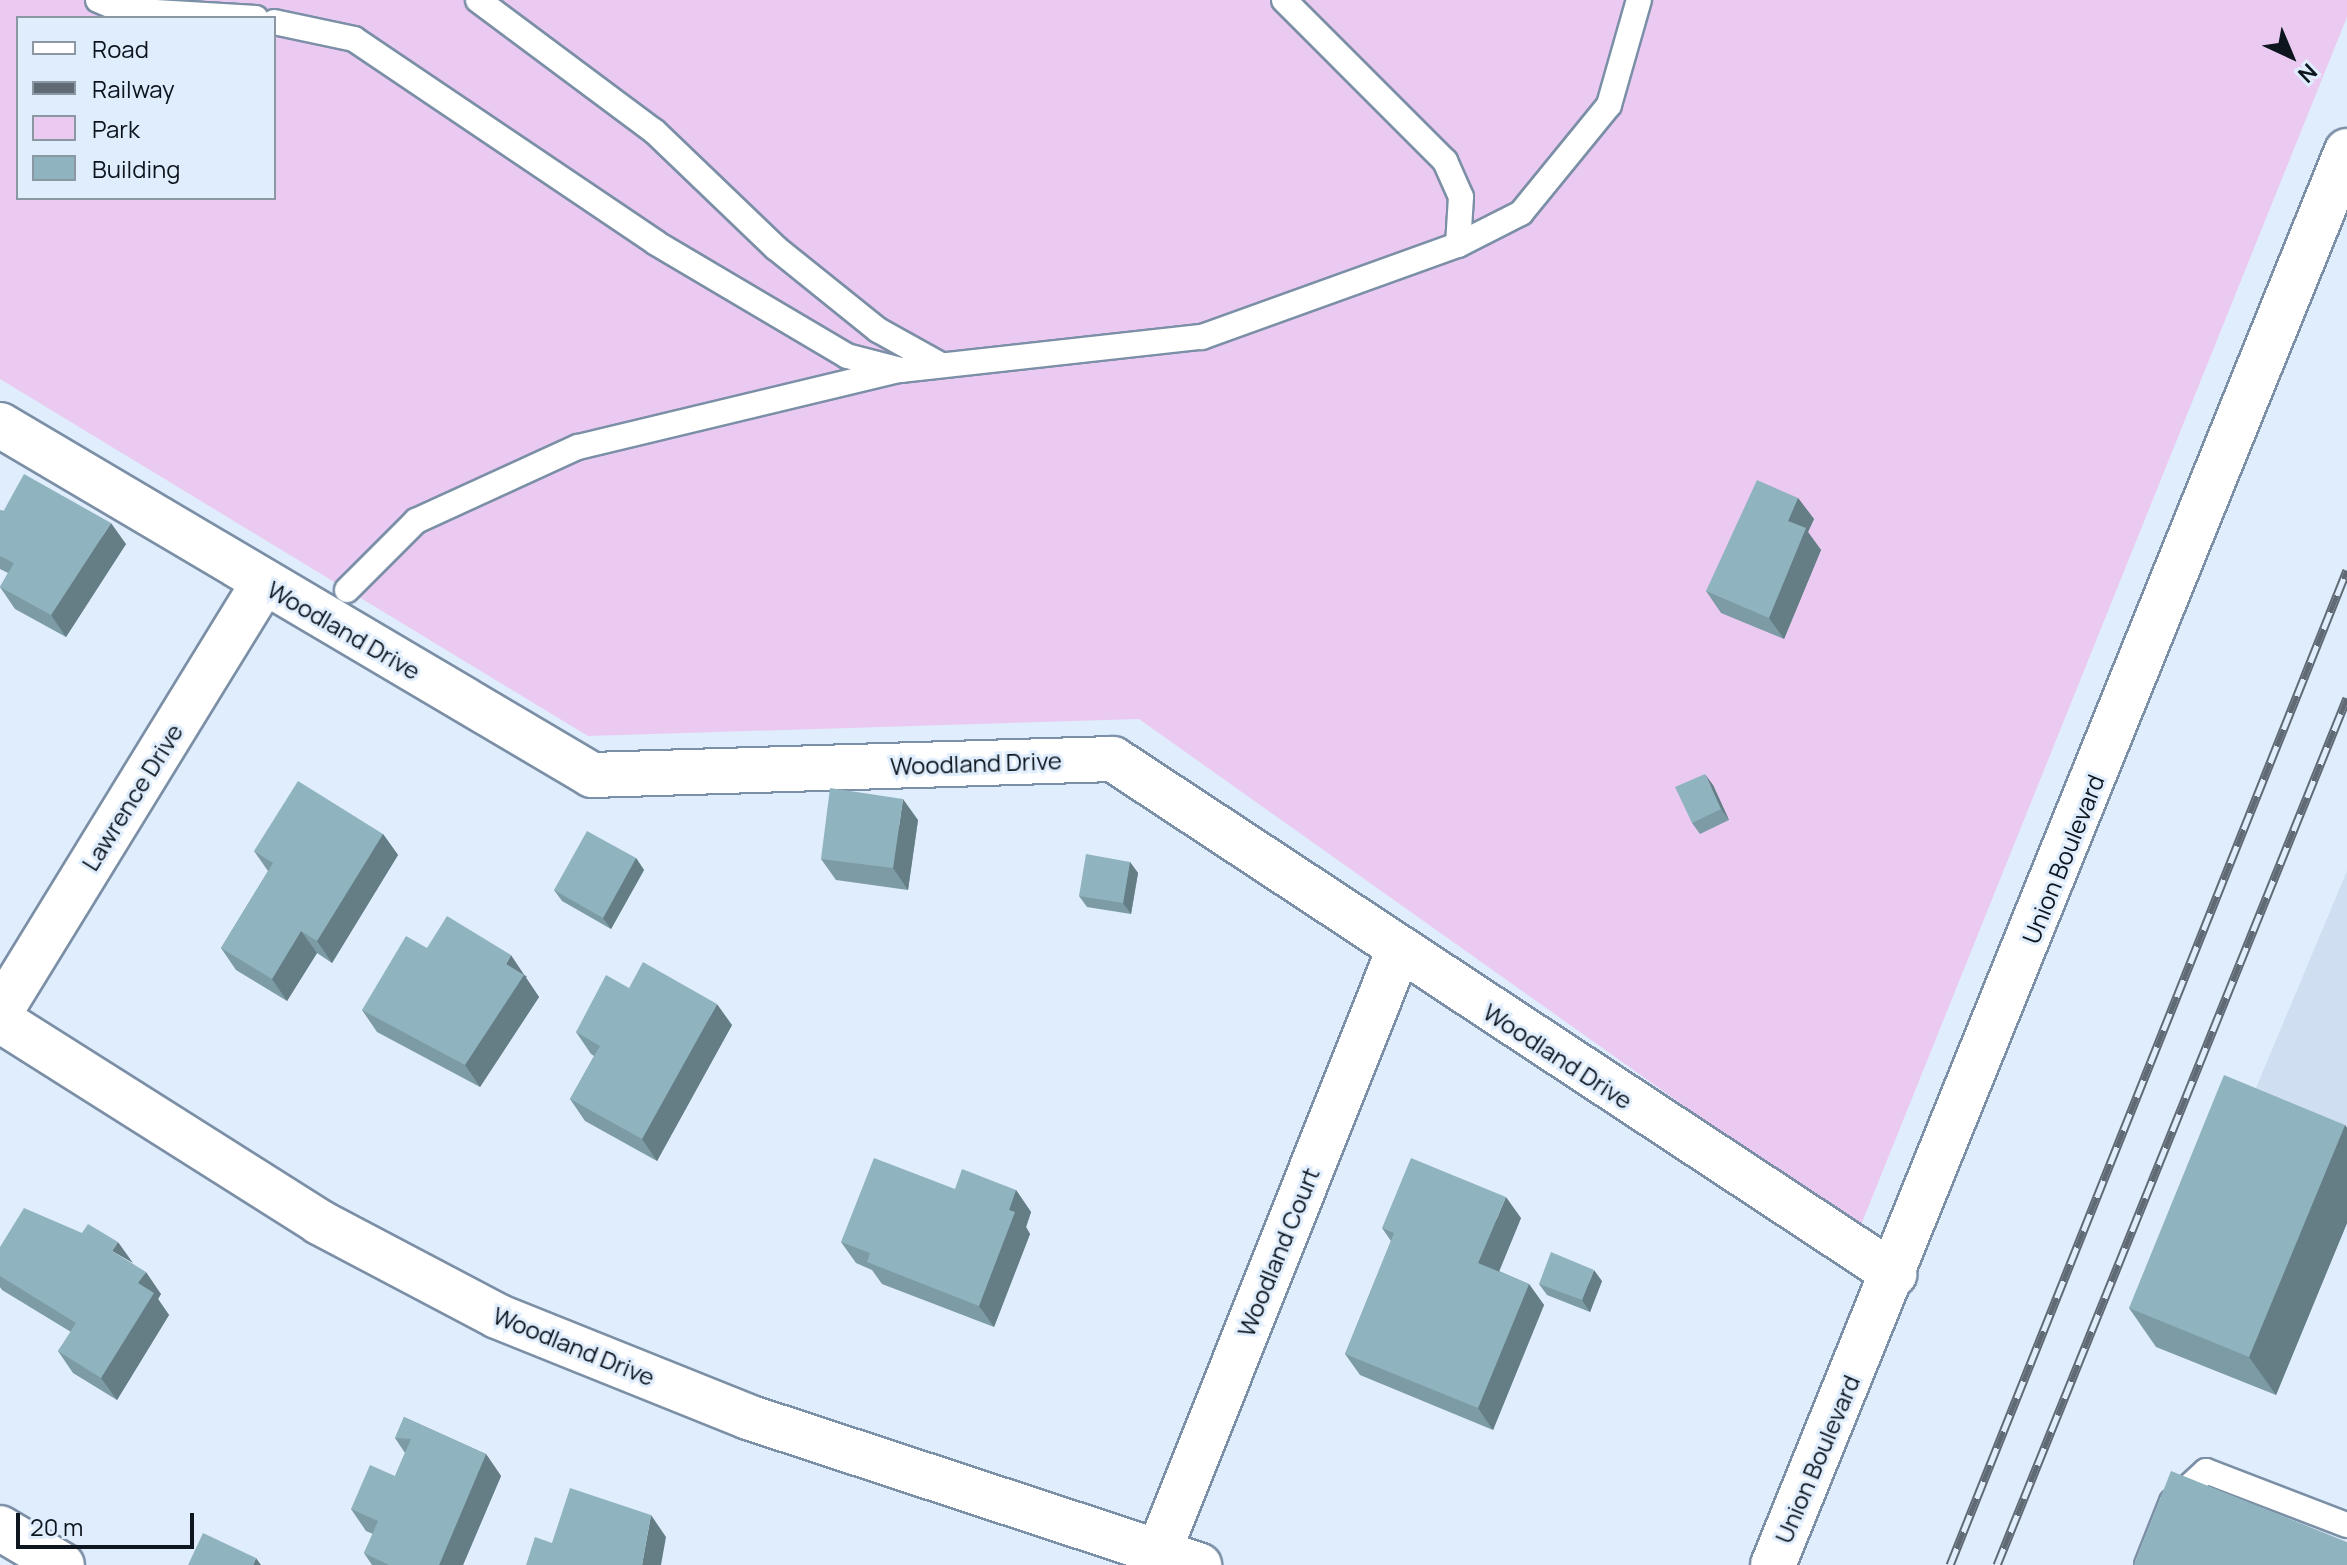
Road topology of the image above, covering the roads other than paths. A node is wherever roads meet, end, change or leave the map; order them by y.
1 (98, 0) edge
2 (478, 0) edge
3 (1284, 0) edge
4 (1639, 0) edge
5 (222, 16) edge
6 (276, 22) edge
7 (2347, 151) edge
8 (1458, 245) junction
9 (941, 365) junction
10 (901, 370) junction
11 (0, 425) edge
12 (264, 582) junction
13 (347, 590) dead end
14 (1398, 952) junction
15 (0, 1012) edge
16 (0, 1020) edge
17 (1894, 1274) junction
18 (2347, 1525) edge
19 (0, 1528) edge
20 (1179, 1558) edge
21 (62, 1565) edge
22 (1773, 1565) edge
23 (2147, 1565) edge

1 - 5 lane
2 - 9 lane
3 - 8 lane
4 - 8 lane
6 - 10 lane
7 - 17 street, Union Boulevard
8 - 9 lane
9 - 10 lane
10 - 13 lane
11 - 12 street, Woodland Drive
12 - 14 street, Woodland Drive
12 - 15 street, Lawrence Drive
14 - 17 street, Woodland Drive
14 - 20 street, Woodland Court
16 - 20 street, Woodland Drive
17 - 22 street, Union Boulevard
18 - 23 lane
19 - 21 street

